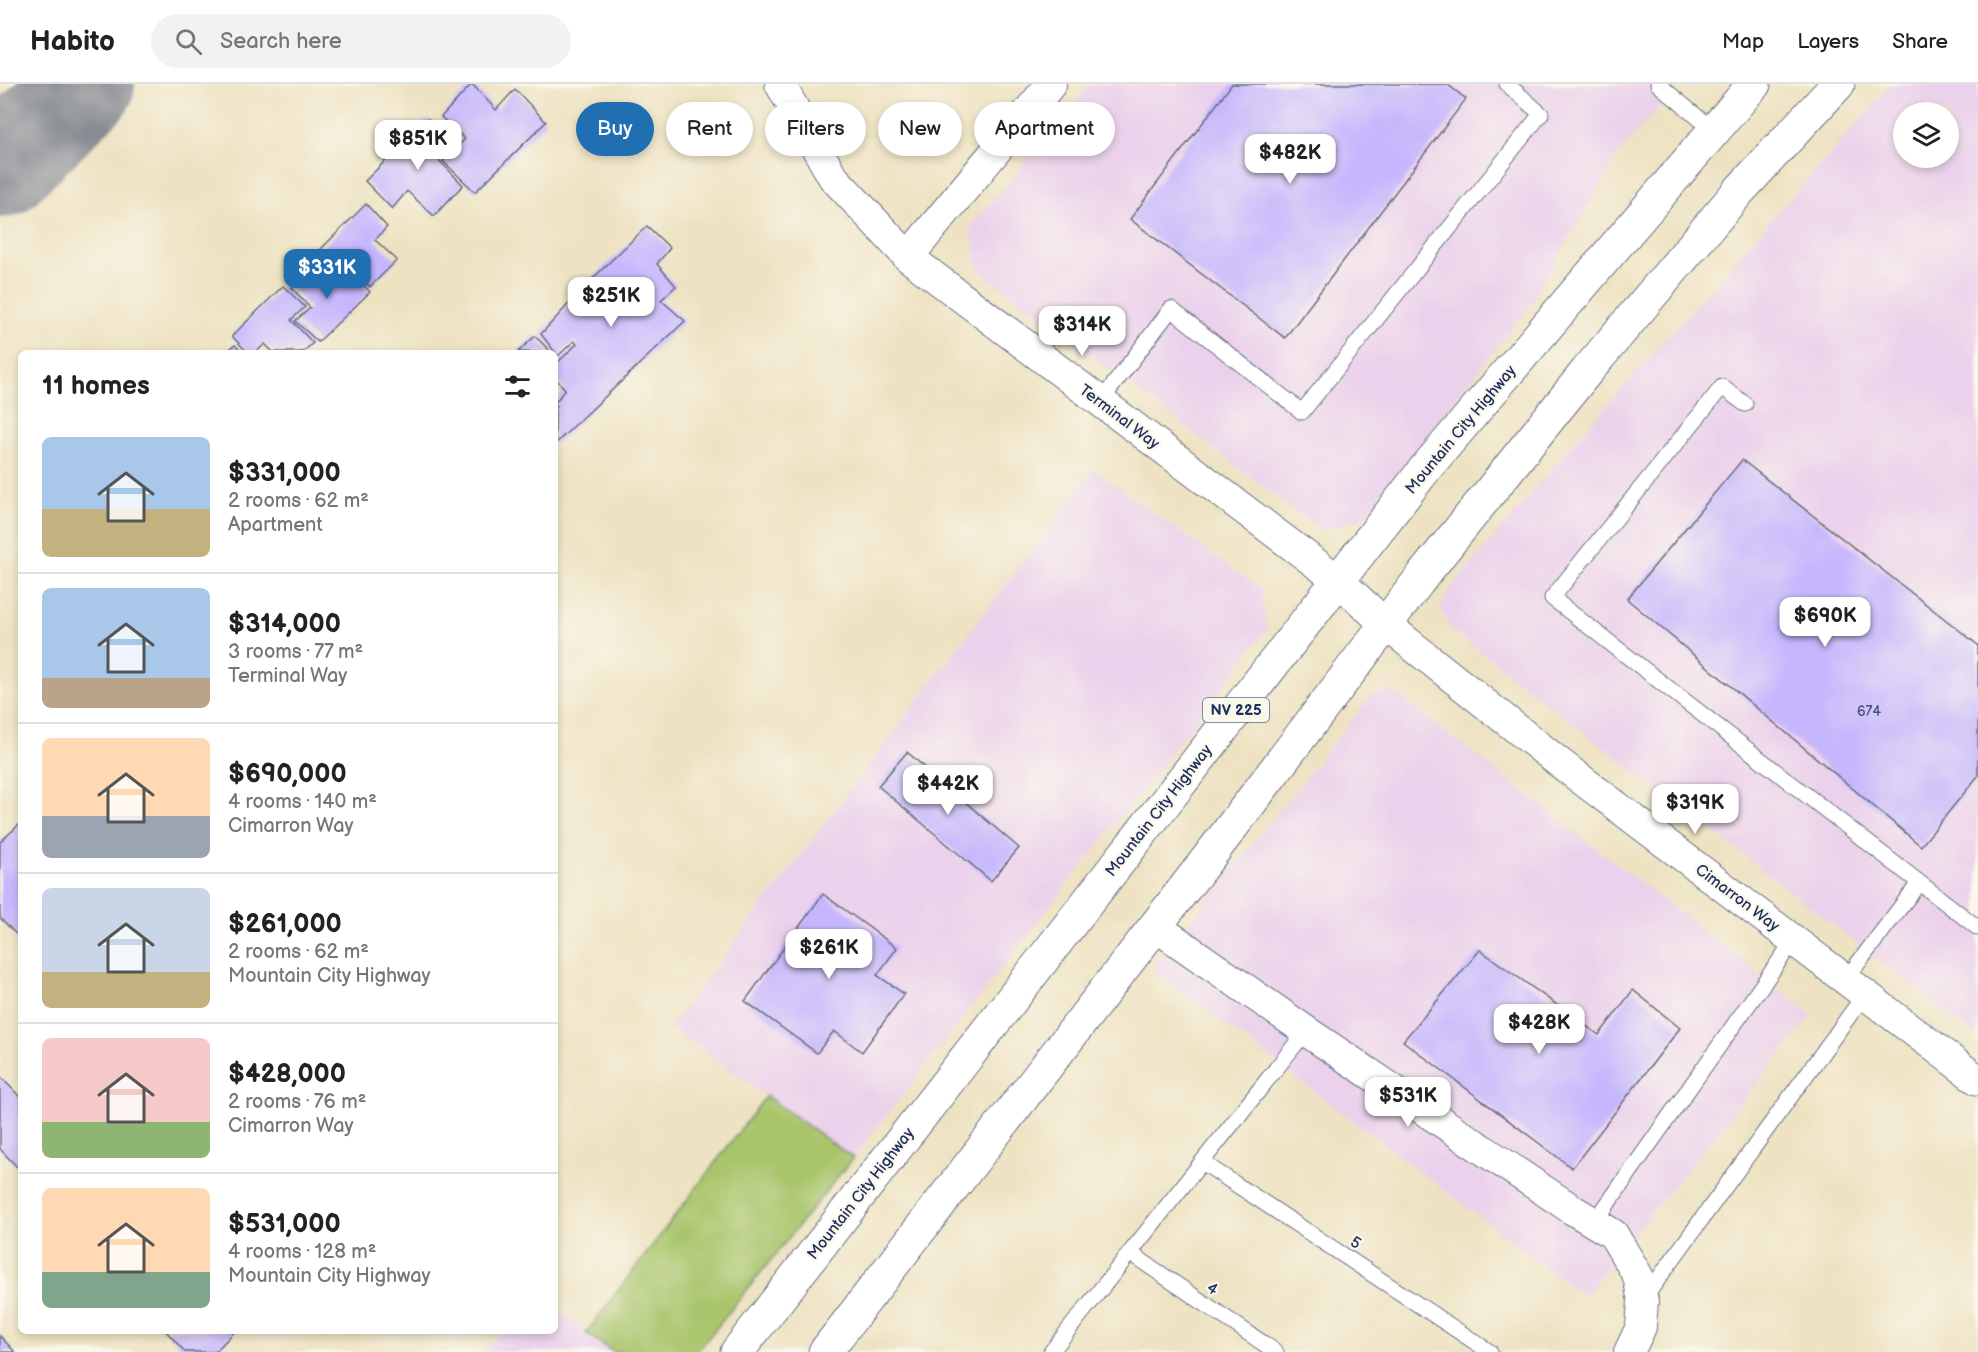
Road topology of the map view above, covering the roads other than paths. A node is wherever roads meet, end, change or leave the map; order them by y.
1 (780, 84) edge
2 (1051, 84) edge
3 (1507, 84) edge
4 (1658, 84) edge
5 (1754, 84) edge
6 (1838, 84) edge
7 (1714, 131) junction
8 (908, 256) junction
9 (1101, 401) junction
10 (1745, 404) dead end
11 (1338, 580) junction
12 (1385, 624) junction
13 (1919, 883) junction
14 (1155, 926) junction
15 (1978, 928) edge
16 (1794, 940) junction
17 (1856, 986) junction
18 (1306, 1031) junction
19 (1978, 1080) edge
20 (1202, 1162) junction
21 (1594, 1223) junction
22 (1130, 1253) junction
23 (1643, 1301) junction
24 (737, 1352) edge
25 (825, 1352) edge
26 (1051, 1352) edge
27 (1276, 1352) edge
28 (1490, 1352) edge
29 (1629, 1352) edge

1 - 8 street, Terminal Way
2 - 8 street
3 - 9 lane
4 - 7 lane
5 - 7 main road, Mountain City Highway / NV 225
6 - 12 main road
7 - 11 main road, Mountain City Highway / NV 225
8 - 9 street, Terminal Way
9 - 11 street, Terminal Way
10 - 13 lane
11 - 12 street, Terminal Way
11 - 24 main road, Mountain City Highway / NV 225
12 - 14 main road
12 - 16 street, Cimarron Way
13 - 15 lane
13 - 17 lane
14 - 18 street
14 - 25 main road
16 - 17 street, Cimarron Way
16 - 21 lane
17 - 19 street, Cimarron Way
17 - 23 lane
18 - 20 lane
18 - 21 street
20 - 22 lane
20 - 28 lane, 5
21 - 23 street
22 - 26 lane
22 - 27 lane, 4
23 - 29 street

